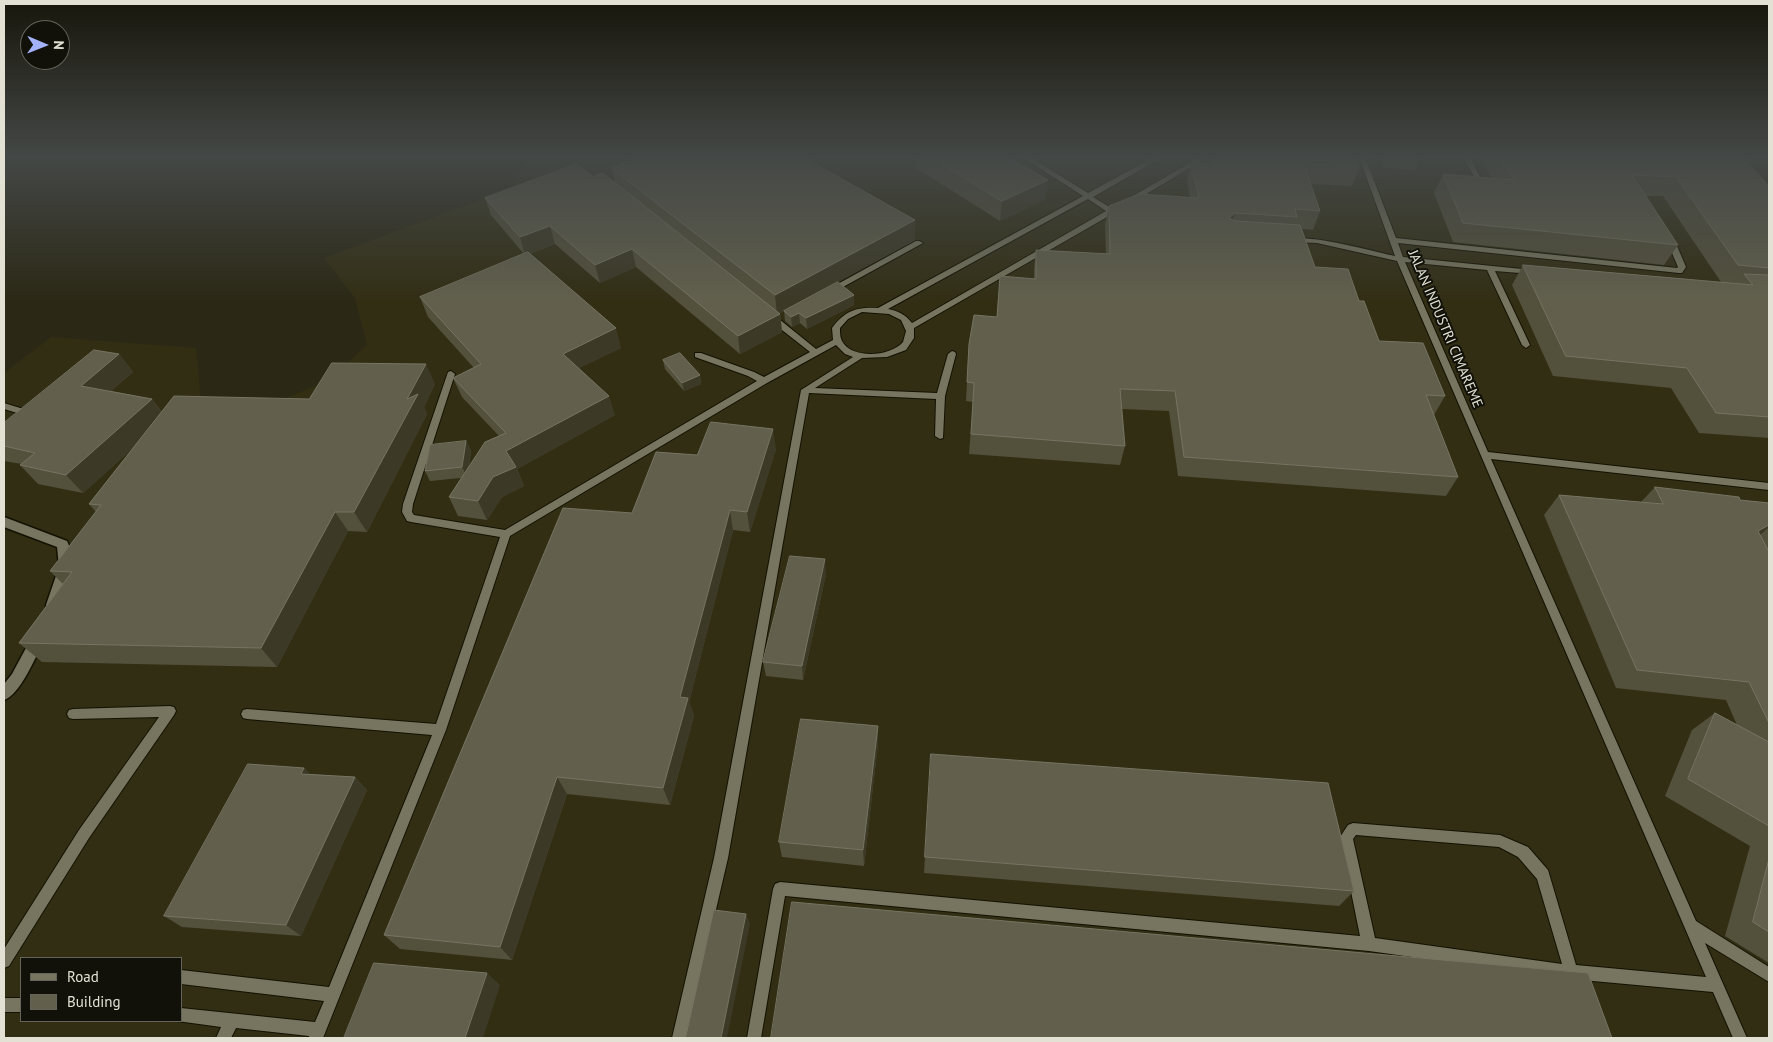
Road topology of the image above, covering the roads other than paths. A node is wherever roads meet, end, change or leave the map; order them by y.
1 (1074, 206) edge
2 (1101, 206) edge
3 (1120, 206) edge
4 (1380, 206) edge
5 (1111, 211) junction
6 (1666, 230) edge
7 (1287, 240) edge
8 (1393, 240) junction
9 (919, 243) dead end
10 (1400, 259) junction
11 (1490, 268) junction
12 (1539, 273) edge
13 (822, 295) edge
14 (760, 309) edge
15 (880, 310) junction
16 (910, 327) junction
17 (837, 341) junction
18 (1526, 345) dead end
19 (815, 352) junction
20 (952, 354) dead end
21 (698, 355) dead end
22 (860, 356) junction
23 (451, 374) dead end
24 (764, 381) junction
25 (805, 390) junction
26 (941, 396) junction
27 (4, 406) edge
28 (36, 416) edge
29 (940, 436) dead end
30 (1485, 456) junction
31 (1769, 486) edge
32 (4, 522) edge
33 (506, 534) junction
34 (4, 694) edge
35 (73, 714) dead end
36 (247, 714) dead end
37 (440, 730) junction
38 (1690, 924) junction
39 (1370, 944) junction
40 (4, 961) edge
41 (1571, 972) junction
42 (1769, 975) edge
43 (182, 978) edge
44 (1716, 985) junction
45 (333, 995) junction
46 (4, 1006) edge
47 (20, 1006) edge
48 (182, 1015) edge
49 (232, 1020) junction
50 (318, 1034) edge
51 (223, 1038) edge
52 (679, 1038) edge
53 (754, 1038) edge
54 (1740, 1038) edge

1 - 15 lane
2 - 5 lane
3 - 5 lane
4 - 8 lane, JALAN INDUSTRI CIMAREME
5 - 16 lane
6 - 8 lane
7 - 10 lane
8 - 10 lane, JALAN INDUSTRI CIMAREME
9 - 13 lane
10 - 11 lane
10 - 30 lane, JALAN INDUSTRI CIMAREME
11 - 12 lane
11 - 18 lane
14 - 19 lane
15 - 16 lane
15 - 17 lane
16 - 22 lane
17 - 19 lane
17 - 22 lane
19 - 24 lane
20 - 26 lane
21 - 24 lane
22 - 25 lane
23 - 33 lane
24 - 33 lane
25 - 26 lane
25 - 52 lane
26 - 29 lane
27 - 28 lane
30 - 31 lane
30 - 38 lane, JALAN INDUSTRI CIMAREME
32 - 34 street
33 - 37 lane
35 - 40 lane
36 - 37 lane
37 - 45 lane
38 - 42 lane
38 - 44 lane, JALAN INDUSTRI CIMAREME
39 - 41 lane
39 - 41 lane
39 - 53 lane
41 - 44 lane
43 - 45 lane
44 - 54 lane, JALAN INDUSTRI CIMAREME
45 - 50 lane
46 - 47 lane
48 - 49 lane
49 - 50 lane
49 - 51 lane

